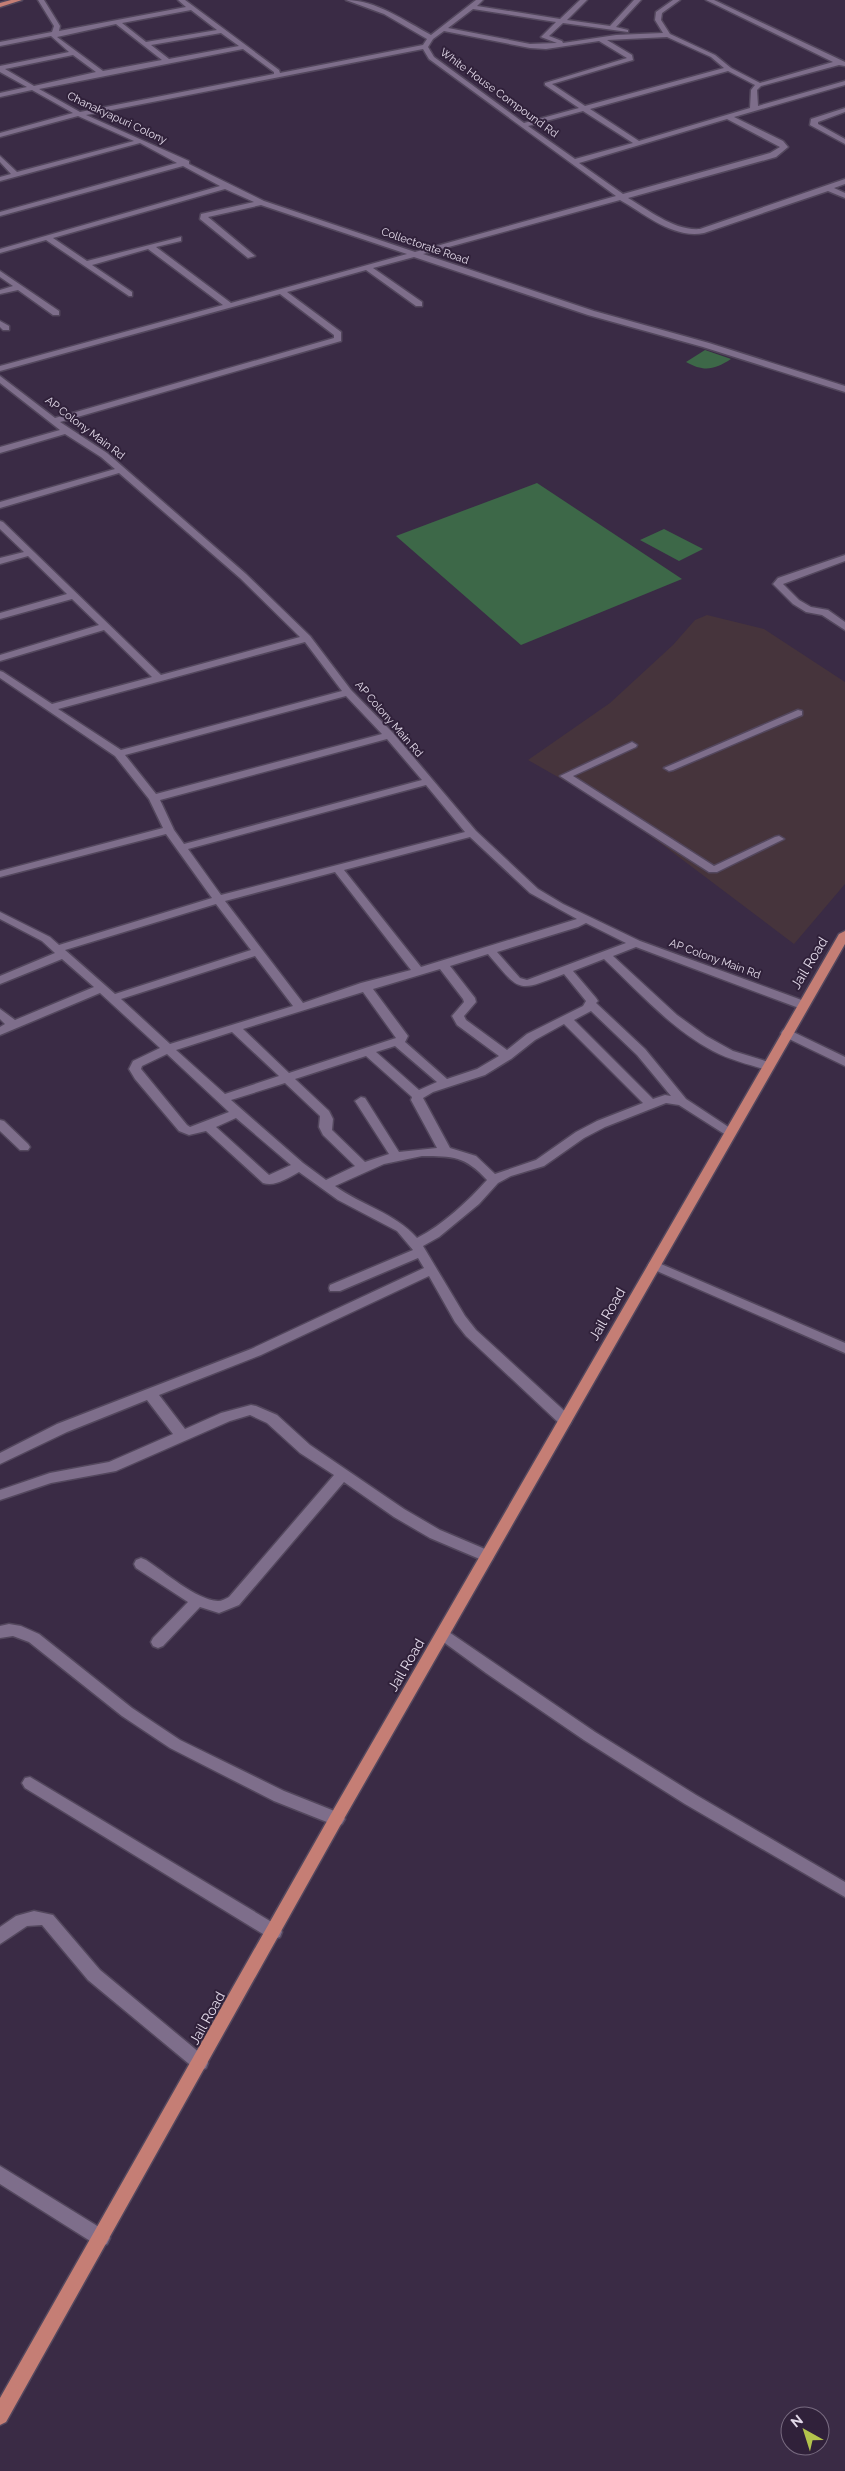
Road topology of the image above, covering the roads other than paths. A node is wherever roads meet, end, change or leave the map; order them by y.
1 (19, 0) edge
2 (41, 0) edge
3 (181, 0) edge
4 (349, 0) edge
5 (480, 0) edge
6 (584, 0) edge
7 (638, 0) edge
8 (676, 0) edge
9 (709, 0) edge
10 (10, 1) edge
11 (0, 4) edge
12 (472, 6) junction
13 (192, 8) junction
14 (562, 21) junction
15 (117, 22) junction
16 (443, 29) junction
17 (611, 29) junction
18 (222, 31) junction
19 (56, 33) junction
20 (668, 35) junction
21 (650, 36) junction
22 (431, 38) junction
23 (600, 39) junction
24 (0, 44) edge
25 (144, 44) junction
26 (575, 44) junction
27 (245, 47) junction
28 (425, 47) junction
29 (74, 53) junction
30 (167, 61) junction
31 (842, 64) edge
32 (729, 69) junction
33 (1, 71) edge
34 (102, 73) junction
35 (277, 74) junction
36 (845, 83) edge
37 (759, 86) junction
38 (33, 87) junction
39 (0, 95) edge
40 (584, 109) junction
41 (754, 110) junction
42 (845, 110) edge
43 (78, 114) junction
44 (728, 117) junction
45 (522, 125) junction
46 (0, 135) edge
47 (141, 141) junction
48 (845, 142) edge
49 (638, 143) junction
50 (0, 158) edge
51 (574, 162) junction
52 (186, 163) junction
53 (16, 175) junction
54 (0, 179) edge
55 (845, 181) edge
56 (226, 186) junction
57 (828, 188) junction
58 (845, 196) edge
59 (623, 198) junction
60 (261, 203) junction
61 (0, 214) edge
62 (48, 238) junction
63 (178, 238) dead end
64 (0, 240) edge
65 (150, 247) junction
66 (4, 250) edge
67 (412, 254) junction
68 (251, 256) dead end
69 (86, 264) junction
70 (366, 267) junction
71 (0, 273) edge
72 (19, 286) junction
73 (281, 291) junction
74 (0, 292) edge
75 (130, 294) dead end
76 (419, 304) dead end
77 (229, 305) junction
78 (56, 313) dead end
79 (0, 370) edge
80 (0, 379) edge
81 (845, 389) edge
82 (54, 421) junction
83 (66, 431) junction
84 (0, 450) edge
85 (120, 470) junction
86 (0, 505) edge
87 (0, 524) edge
88 (30, 552) junction
89 (845, 558) edge
90 (0, 561) edge
91 (74, 595) junction
92 (0, 616) edge
93 (106, 626) junction
94 (845, 627) edge
95 (307, 638) junction
96 (0, 658) edge
97 (1, 675) edge
98 (158, 677) junction
99 (348, 692) junction
100 (49, 708) junction
101 (798, 713) dead end
102 (389, 736) junction
103 (632, 745) dead end
104 (119, 754) junction
105 (669, 768) dead end
106 (428, 782) junction
107 (154, 798) junction
108 (169, 830) junction
109 (472, 833) junction
110 (779, 839) dead end
111 (181, 848) junction
112 (338, 869) junction
113 (0, 874) edge
114 (220, 899) junction
115 (0, 916) edge
116 (585, 919) junction
117 (845, 934) edge
118 (636, 943) junction
119 (490, 950) junction
120 (60, 952) junction
121 (258, 952) junction
122 (607, 956) junction
123 (442, 963) junction
124 (567, 970) junction
125 (418, 971) junction
126 (0, 980) edge
127 (365, 986) junction
128 (101, 988) junction
129 (113, 998) junction
130 (591, 1005) junction
131 (803, 1005) junction
132 (300, 1007) junction
133 (0, 1013) edge
134 (569, 1017) junction
135 (13, 1026) junction
136 (235, 1028) junction
137 (0, 1031) edge
138 (787, 1033) junction
139 (398, 1042) junction
140 (171, 1049) junction
141 (368, 1052) junction
142 (507, 1056) junction
143 (845, 1062) edge
144 (768, 1066) junction
145 (288, 1077) junction
146 (446, 1084) junction
147 (418, 1096) junction
148 (223, 1099) junction
149 (361, 1101) dead end
150 (682, 1102) junction
151 (651, 1104) junction
152 (237, 1113) junction
153 (0, 1124) edge
154 (208, 1126) junction
155 (730, 1132) junction
156 (24, 1147) dead end
157 (445, 1152) junction
158 (395, 1155) junction
159 (299, 1166) junction
160 (363, 1167) junction
161 (494, 1180) junction
162 (325, 1185) junction
163 (418, 1248) junction
164 (654, 1265) junction
165 (431, 1270) junction
166 (335, 1288) dead end
167 (845, 1348) edge
168 (150, 1394) junction
169 (565, 1420) junction
170 (182, 1437) junction
171 (0, 1459) edge
172 (342, 1475) junction
173 (0, 1495) edge
174 (487, 1556) junction
175 (141, 1564) dead end
176 (198, 1600) junction
177 (0, 1632) edge
178 (442, 1634) junction
179 (158, 1642) dead end
180 (30, 1783) dead end
181 (337, 1819) junction
182 (845, 1890) edge
183 (274, 1932) junction
184 (0, 1937) edge
185 (200, 2063) junction
186 (0, 2174) edge
187 (101, 2238) junction
188 (0, 2416) edge

1 - 10 main road
2 - 19 street
3 - 13 street
4 - 22 street
5 - 12 street, White House Compound Rd
6 - 14 street
7 - 17 street
8 - 20 street
9 - 31 street
10 - 11 main road
12 - 14 street
12 - 16 street, White House Compound Rd
13 - 15 street
13 - 18 street
14 - 17 street
14 - 26 street
15 - 19 street
15 - 25 street
16 - 22 street, White House Compound Rd
16 - 26 street
17 - 21 street
18 - 25 street
18 - 27 street
19 - 24 street
19 - 29 street
20 - 21 street
20 - 32 street
21 - 23 street
22 - 28 street, White House Compound Rd
23 - 26 street
23 - 40 street
25 - 30 street
27 - 30 street
27 - 35 street
28 - 35 street
28 - 45 street, White House Compound Rd
29 - 33 street
29 - 34 street
30 - 34 street
31 - 37 street
32 - 37 street
32 - 40 street
33 - 38 street, Chanakyapuri Colony
34 - 38 street
35 - 43 street
36 - 41 street
37 - 41 street
38 - 39 street
38 - 43 street, Chanakyapuri Colony
40 - 45 street
40 - 49 street
41 - 44 street
42 - 48 street
43 - 46 street
43 - 47 street, Chanakyapuri Colony
44 - 49 street
44 - 59 street
45 - 51 street, White House Compound Rd
47 - 52 street, Chanakyapuri Colony
47 - 53 street
49 - 51 street
50 - 53 street
51 - 59 street, White House Compound Rd
52 - 56 street, Chanakyapuri Colony
52 - 61 street
53 - 54 street
55 - 57 street, White House Compound Rd
56 - 60 street, Collectorate Road
56 - 62 street
57 - 58 street
57 - 59 street, White House Compound Rd
59 - 67 street
60 - 67 street, Collectorate Road
60 - 68 street
62 - 66 street
62 - 69 street
63 - 65 street
64 - 66 street
65 - 69 street
65 - 77 street
67 - 70 street
67 - 81 street, Collectorate Road
69 - 75 street
70 - 73 street
70 - 76 street
71 - 72 street
72 - 74 street
72 - 78 street
73 - 77 street
73 - 82 street
77 - 79 street
80 - 82 street, AP Colony Main Rd
82 - 83 street, AP Colony Main Rd
83 - 84 street
83 - 85 street, AP Colony Main Rd
85 - 86 street
85 - 95 street, AP Colony Main Rd
87 - 88 street
88 - 90 street
88 - 91 street
89 - 94 street
91 - 92 street
91 - 93 street
93 - 96 street
93 - 98 street
95 - 98 street
95 - 99 street, AP Colony Main Rd
97 - 100 street
98 - 100 street
99 - 102 street, AP Colony Main Rd
99 - 104 street
100 - 104 street
101 - 105 street
102 - 106 street, AP Colony Main Rd
102 - 107 street
103 - 110 street
104 - 107 street
106 - 109 street, AP Colony Main Rd
106 - 111 street
107 - 108 street
108 - 111 street
108 - 113 street
109 - 112 street
109 - 116 street, AP Colony Main Rd
111 - 114 street
112 - 114 street
112 - 125 street
114 - 120 street
114 - 121 street
115 - 120 street
116 - 118 street, AP Colony Main Rd
116 - 119 street
117 - 131 main road, Jail Road
118 - 122 street
118 - 131 street, AP Colony Main Rd
119 - 123 street
119 - 124 street
120 - 126 street
120 - 128 street
121 - 129 street
121 - 132 street
122 - 124 street
122 - 144 street
123 - 125 street
123 - 142 street
124 - 130 street
125 - 127 street
127 - 132 street
127 - 139 street
128 - 129 street
128 - 135 street
129 - 140 street
130 - 134 street
130 - 150 street
131 - 138 main road, Jail Road
132 - 136 street
133 - 135 street
134 - 142 street
134 - 151 street
135 - 137 street
136 - 140 street
136 - 145 street
138 - 143 street
138 - 144 main road, Jail Road
139 - 141 street
139 - 146 street
140 - 148 street
140 - 154 street
141 - 145 street
141 - 147 street
142 - 146 street
144 - 155 main road, Jail Road
145 - 148 street
145 - 160 street
146 - 147 street
147 - 157 street
148 - 152 street
149 - 158 street
150 - 151 street
150 - 155 street
151 - 161 street
152 - 154 street
152 - 159 street
153 - 156 street
154 - 159 street
155 - 164 main road, Jail Road
157 - 158 street
157 - 161 street
158 - 160 street
159 - 162 street
160 - 162 street
161 - 163 street
162 - 163 street
163 - 165 street
163 - 166 street
164 - 167 street
164 - 169 main road, Jail Road
165 - 168 street
165 - 169 street
168 - 170 street
168 - 171 street
169 - 174 main road, Jail Road
170 - 172 street
170 - 173 street
172 - 174 street
172 - 176 street
174 - 178 main road, Jail Road
175 - 176 street
176 - 179 street
177 - 181 street
178 - 181 main road, Jail Road
178 - 182 street
180 - 183 street
181 - 183 main road, Jail Road
183 - 185 main road, Jail Road
184 - 185 street
185 - 187 main road, Jail Road
186 - 187 street
187 - 188 main road, Jail Road

